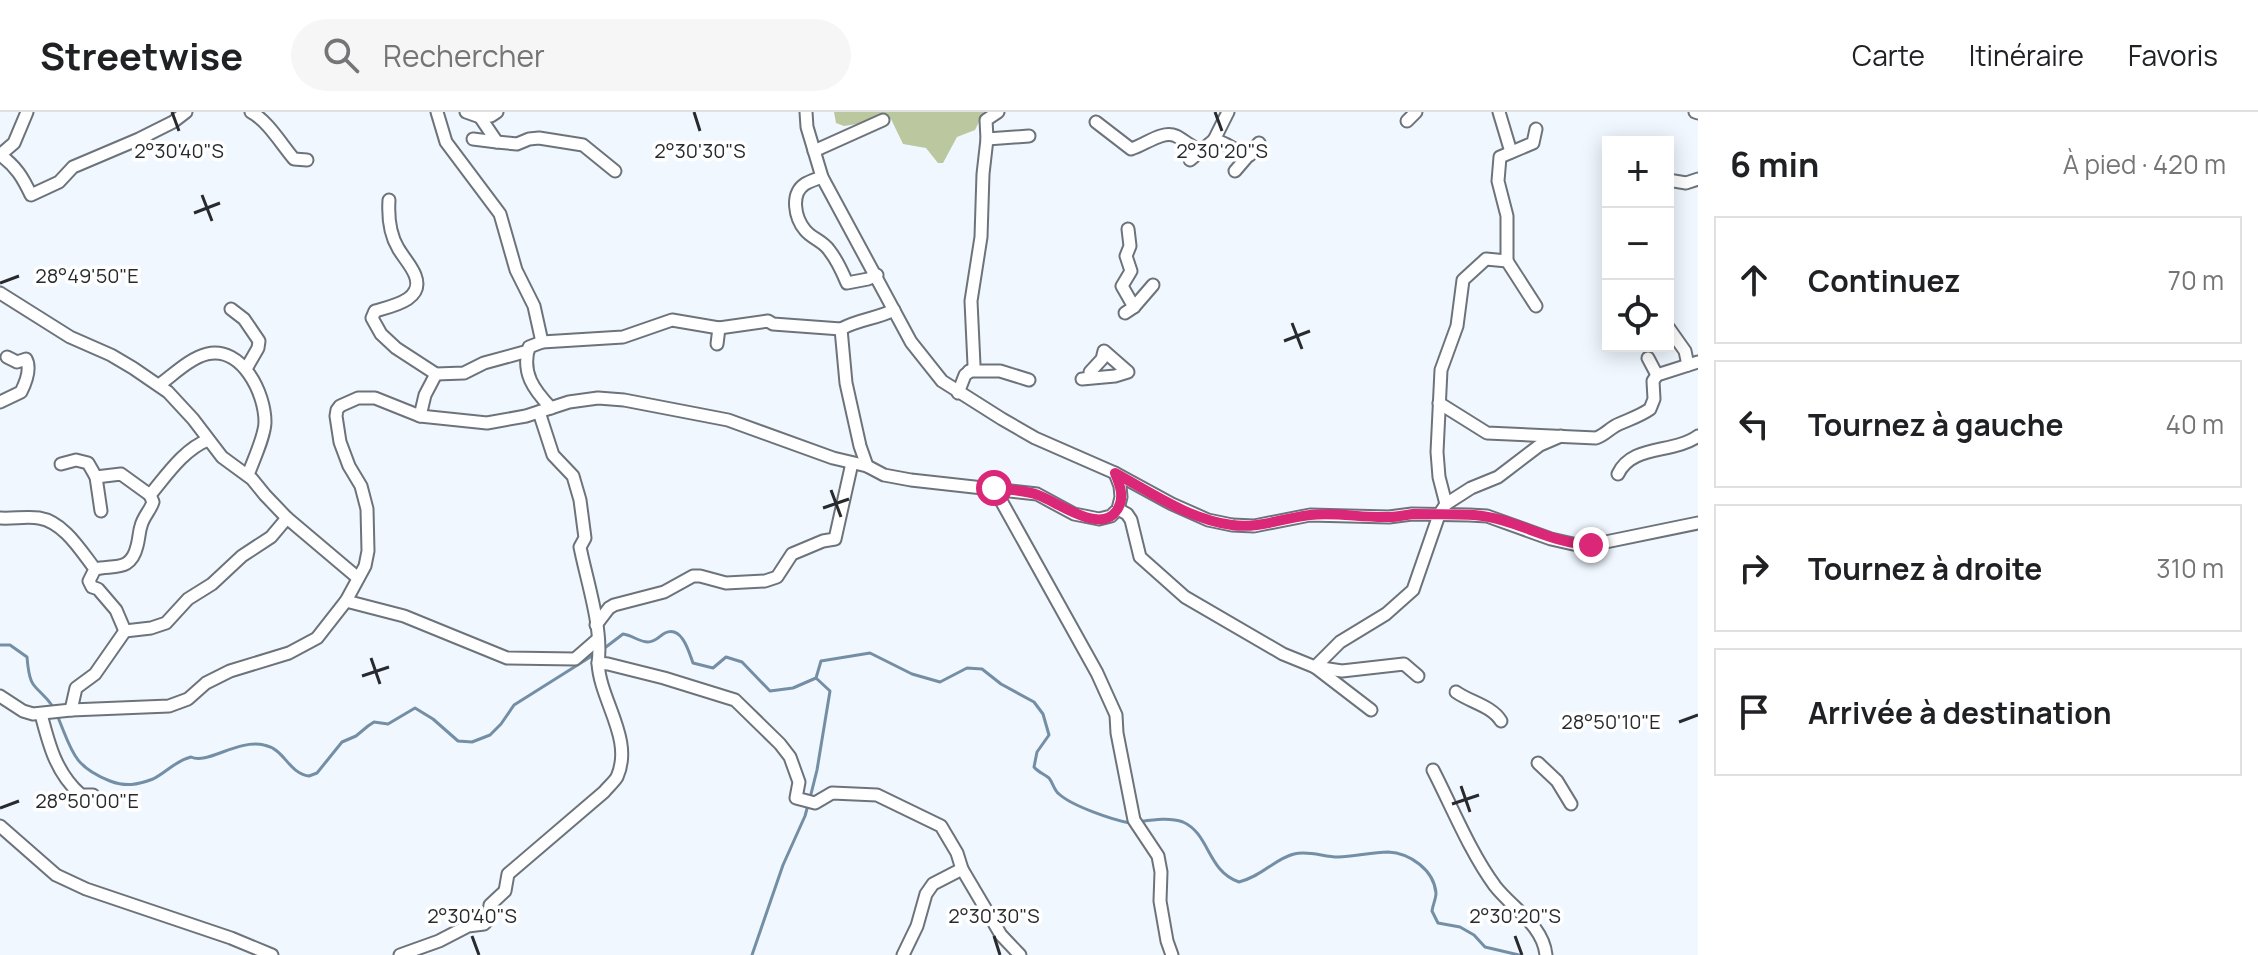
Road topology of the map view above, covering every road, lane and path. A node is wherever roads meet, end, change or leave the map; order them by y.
1 (27, 112) edge
2 (186, 112) edge
3 (251, 112) edge
4 (437, 112) edge
5 (466, 112) edge
6 (497, 112) edge
7 (806, 112) edge
8 (998, 112) edge
9 (1228, 112) edge
10 (1499, 112) edge
11 (480, 117) junction
12 (883, 120) dead end
13 (1096, 122) dead end
14 (1536, 129) dead end
15 (1029, 136) dead end
16 (473, 139) dead end
17 (987, 139) junction
18 (1214, 140) junction
19 (497, 142) junction
20 (1259, 143) dead end
21 (1200, 150) junction
22 (814, 151) junction
23 (1511, 152) junction
24 (1250, 155) junction
25 (307, 160) dead end
26 (1190, 160) dead end
27 (615, 171) dead end
28 (1235, 171) dead end
29 (822, 177) junction
30 (1698, 179) edge
31 (1674, 181) edge
32 (389, 200) dead end
33 (1128, 229) dead end
34 (1507, 261) junction
35 (877, 275) junction
36 (1153, 285) dead end
37 (0, 293) edge
38 (1536, 306) dead end
39 (231, 309) dead end
40 (894, 310) junction
41 (719, 328) junction
42 (841, 329) junction
43 (1674, 335) edge
44 (542, 342) junction
45 (717, 344) dead end
46 (528, 351) junction
47 (7, 357) dead end
48 (1648, 358) dead end
49 (1693, 364) edge
50 (246, 369) junction
51 (969, 371) junction
52 (436, 374) junction
53 (1657, 375) junction
54 (1029, 380) dead end
55 (159, 385) junction
56 (958, 393) junction
57 (0, 402) edge
58 (1439, 403) junction
59 (551, 408) junction
60 (539, 412) junction
61 (420, 416) junction
62 (1561, 436) junction
63 (1698, 436) edge
64 (208, 440) junction
65 (852, 463) junction
66 (61, 464) dead end
67 (867, 466) junction
68 (1115, 473) junction
69 (1618, 474) dead end
70 (248, 475) junction
71 (96, 477) junction
72 (994, 488) junction
73 (150, 495) junction
74 (1446, 504) junction
75 (1118, 509) junction
76 (101, 511) dead end
77 (1439, 515) junction
78 (0, 518) edge
79 (287, 518) junction
80 (1698, 523) edge
81 (95, 569) junction
82 (358, 578) junction
83 (346, 601) junction
84 (596, 625) junction
85 (125, 631) junction
86 (598, 639) junction
87 (598, 663) junction
88 (1315, 667) junction
89 (1418, 676) dead end
90 (1456, 692) dead end
91 (0, 696) edge
92 (67, 710) junction
93 (1371, 710) dead end
94 (44, 714) junction
95 (1501, 721) dead end
96 (1538, 763) dead end
97 (1433, 770) dead end
98 (93, 795) dead end
99 (1571, 804) dead end
100 (0, 826) edge
101 (962, 869) junction
102 (272, 955) edge
103 (400, 955) edge
104 (903, 955) edge
105 (1020, 955) edge
106 (1172, 955) edge
107 (1546, 955) edge

1 - 2 street
3 - 25 street
4 - 44 street
5 - 11 street
6 - 11 street
7 - 22 street
8 - 17 street
9 - 18 street
10 - 23 street
11 - 19 street
12 - 22 street
13 - 21 street
14 - 23 street
15 - 17 street
16 - 19 street
17 - 51 street
18 - 21 street
18 - 24 street
19 - 27 street
20 - 24 street
21 - 26 street
22 - 29 street
23 - 34 street
24 - 28 street
29 - 35 street
29 - 35 street
30 - 31 street
32 - 52 street
33 - 36 street
34 - 38 street
34 - 58 street
35 - 40 street
37 - 55 street
39 - 50 street
40 - 42 street
40 - 56 street
41 - 42 street
41 - 44 street
41 - 45 street
42 - 67 street
43 - 49 street
44 - 46 street
46 - 52 street
46 - 59 street
47 - 57 street
48 - 53 street
49 - 53 street
50 - 55 street
50 - 70 street
51 - 54 street
51 - 56 street
52 - 61 street
53 - 62 street
55 - 64 street
56 - 68 street
58 - 62 street
58 - 74 street
59 - 60 street
59 - 65 street
60 - 61 street
60 - 84 street
61 - 82 street
62 - 74 street
63 - 69 street
64 - 70 street
64 - 73 street
65 - 67 street
65 - 84 street
66 - 71 street
67 - 72 street
68 - 75 street
68 - 77 street
70 - 79 street
71 - 73 street
71 - 76 street
72 - 75 street
72 - 106 street
73 - 81 street
74 - 77 street
75 - 88 street
77 - 80 street
77 - 88 street
78 - 81 street
79 - 82 street
79 - 85 street
81 - 85 street
82 - 83 street
83 - 86 street
83 - 92 street
84 - 86 street
85 - 92 street
86 - 87 street
87 - 101 street
87 - 103 street
88 - 89 street
88 - 93 street
90 - 95 street
91 - 94 street
92 - 94 street
94 - 98 street
96 - 99 street
97 - 107 street
100 - 102 street
101 - 104 street
101 - 105 street

